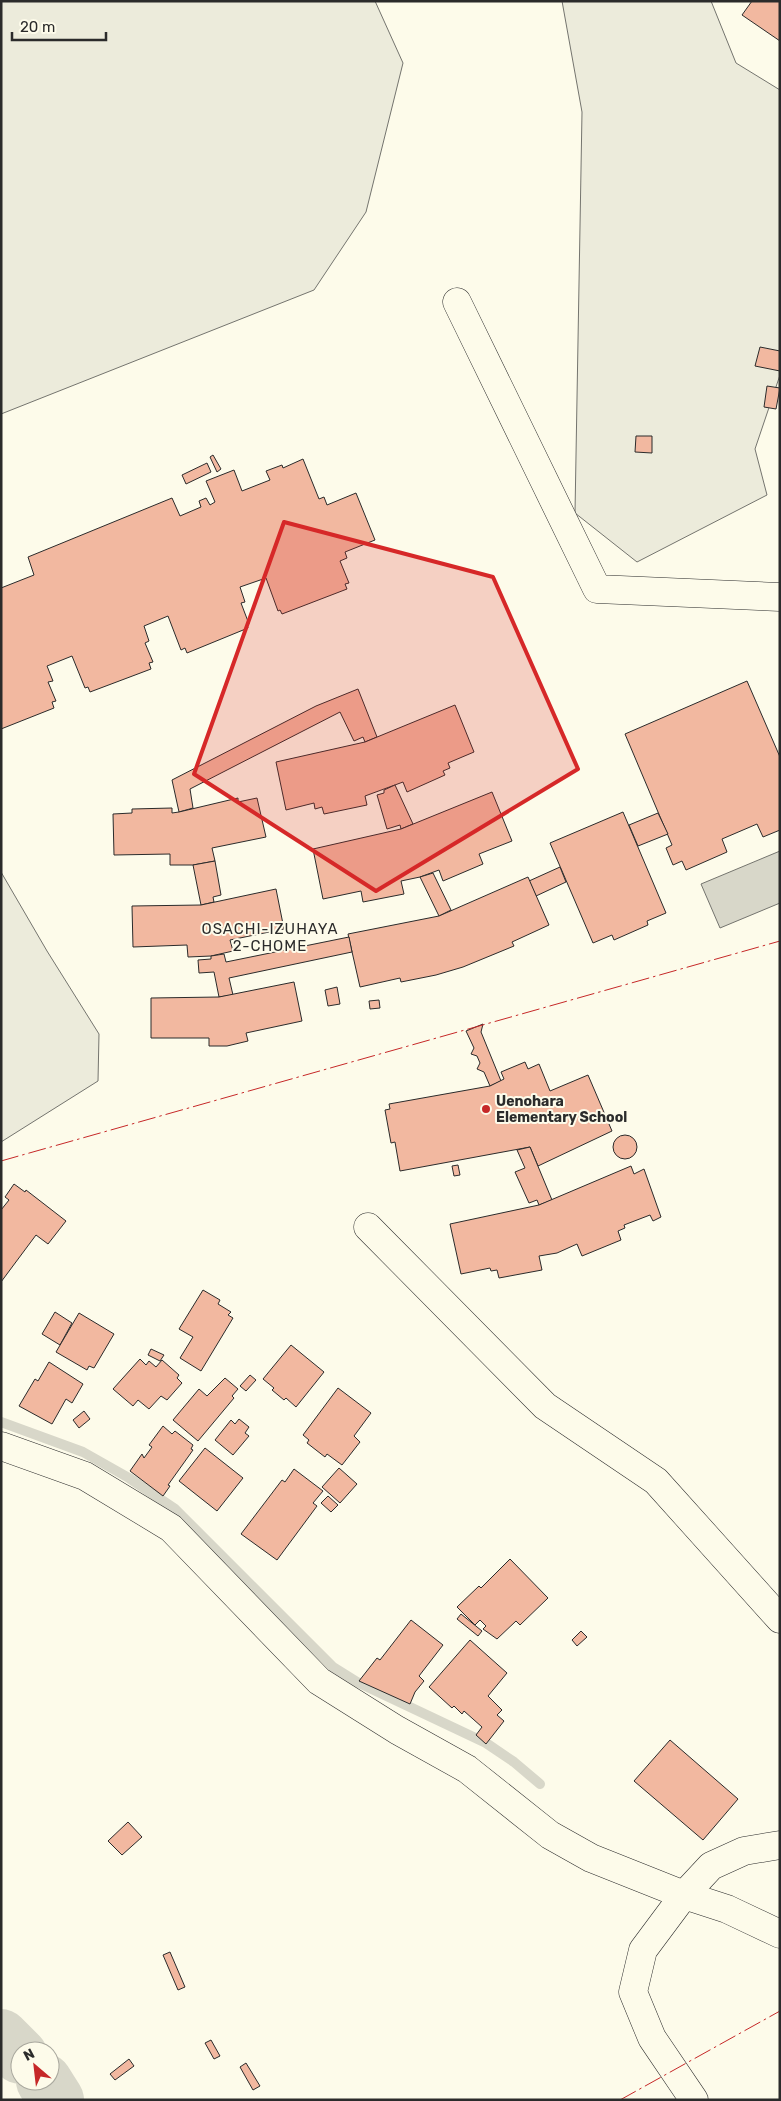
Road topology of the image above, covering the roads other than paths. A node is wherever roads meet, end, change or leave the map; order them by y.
1 (457, 302) dead end
2 (780, 597) edge
3 (368, 1227) dead end
4 (1, 1446) edge
5 (780, 1619) edge
6 (780, 1845) edge
7 (684, 1895) junction
8 (780, 1934) edge
9 (694, 2100) edge

1 - 2 street
3 - 5 street
4 - 7 street
6 - 7 street
7 - 8 street
7 - 9 street

